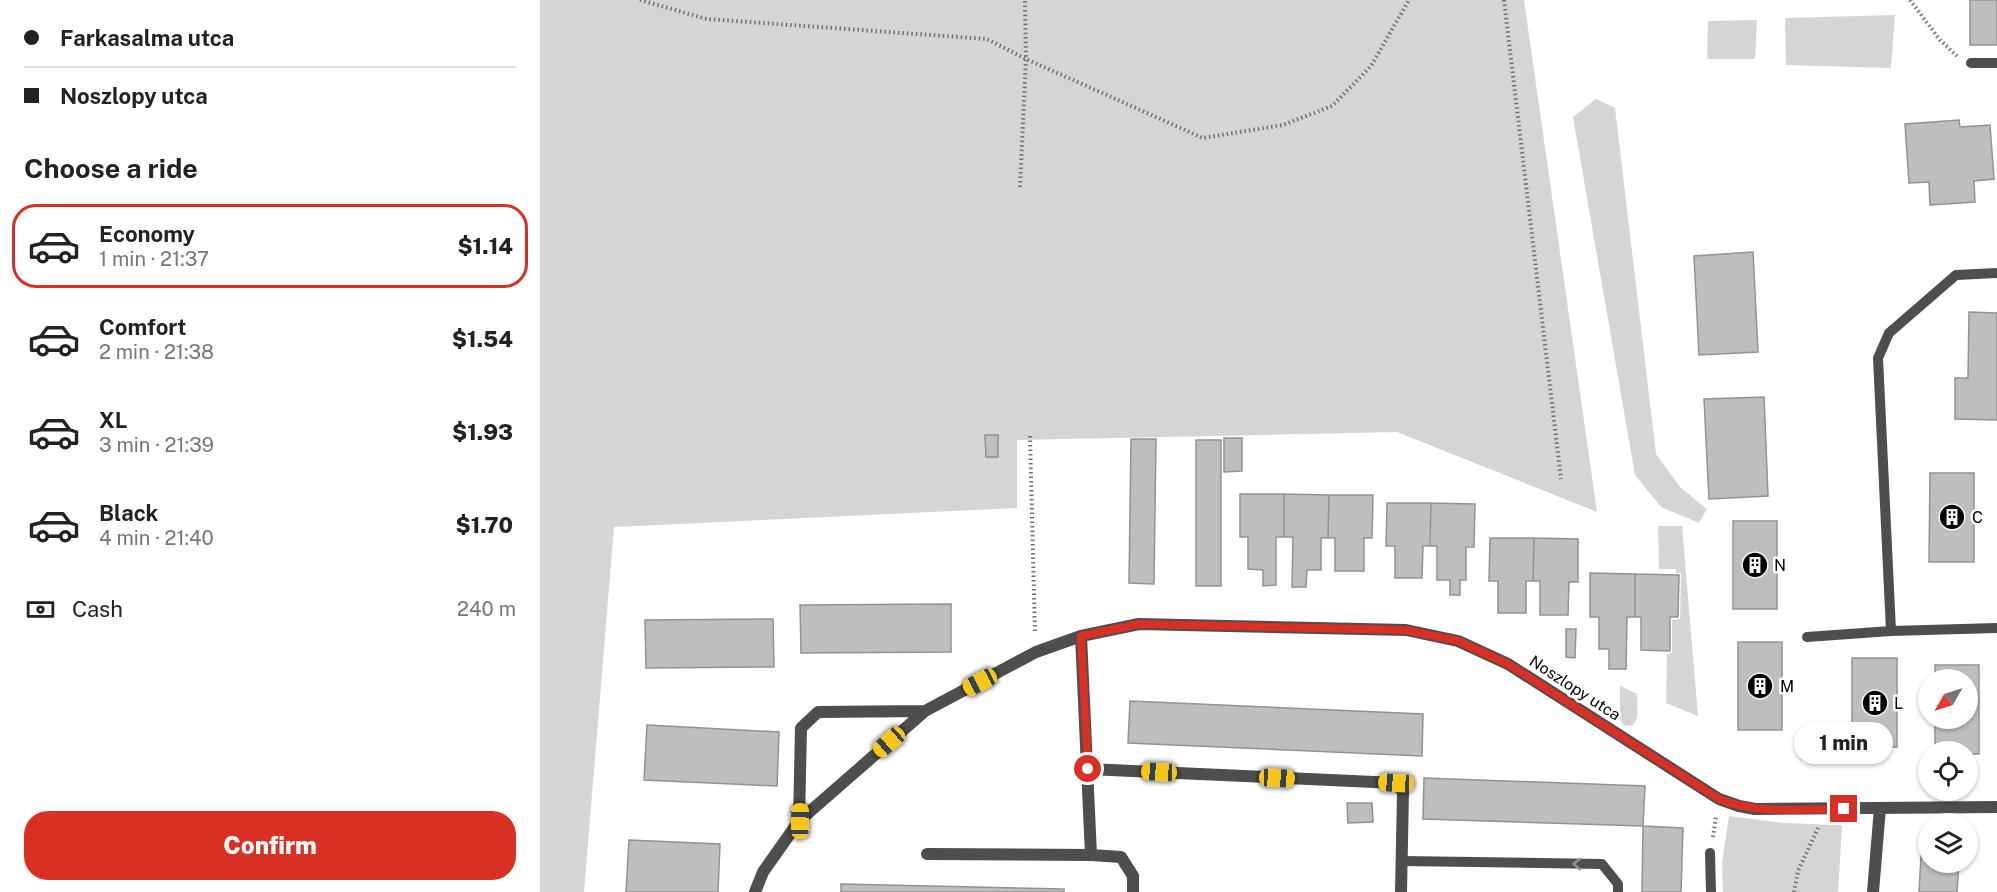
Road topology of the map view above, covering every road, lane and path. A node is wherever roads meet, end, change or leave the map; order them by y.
1 (640, 0) edge
2 (1025, 0) edge
3 (1409, 0) edge
4 (1504, 0) edge
5 (1910, 0) edge
6 (1026, 59) junction
7 (1971, 63) joint
8 (1997, 63) edge
9 (1020, 187) dead end
10 (1997, 273) edge
11 (1030, 436) dead end
12 (1561, 479) dead end
13 (1997, 628) edge
14 (1891, 631) junction
15 (1081, 636) junction
16 (1807, 637) dead end
17 (1036, 652) junction
18 (925, 711) junction
19 (1088, 769) junction
20 (1719, 799) junction
21 (1997, 807) edge
22 (1880, 808) junction
23 (1826, 809) junction
24 (800, 821) junction
25 (1710, 852) joint
26 (927, 854) dead end
27 (1091, 855) junction
28 (1402, 861) junction
29 (755, 892) edge
30 (1133, 892) edge
31 (1401, 892) edge
32 (1618, 892) edge
33 (1711, 892) edge
34 (1794, 892) edge
35 (1873, 892) edge

1 - 6 path
2 - 6 path
3 - 6 path
4 - 12 path
5 - 7 path
6 - 9 path
7 - 8 lane
10 - 14 lane
11 - 17 path
13 - 14 lane
14 - 16 lane
15 - 17 street, Noszlopy utca
15 - 19 street
15 - 20 street, Noszlopy utca
17 - 18 street, Noszlopy utca
18 - 24 street, Noszlopy utca
18 - 24 street, Noszlopy utca
19 - 27 street
19 - 28 street
20 - 23 street, Noszlopy utca
20 - 25 path
21 - 22 street, Noszlopy utca
22 - 23 street, Noszlopy utca
22 - 35 street
23 - 34 path
24 - 29 street, Noszlopy utca
25 - 33 lane
26 - 27 street
27 - 30 street
28 - 31 street
32 -> 28 lane

